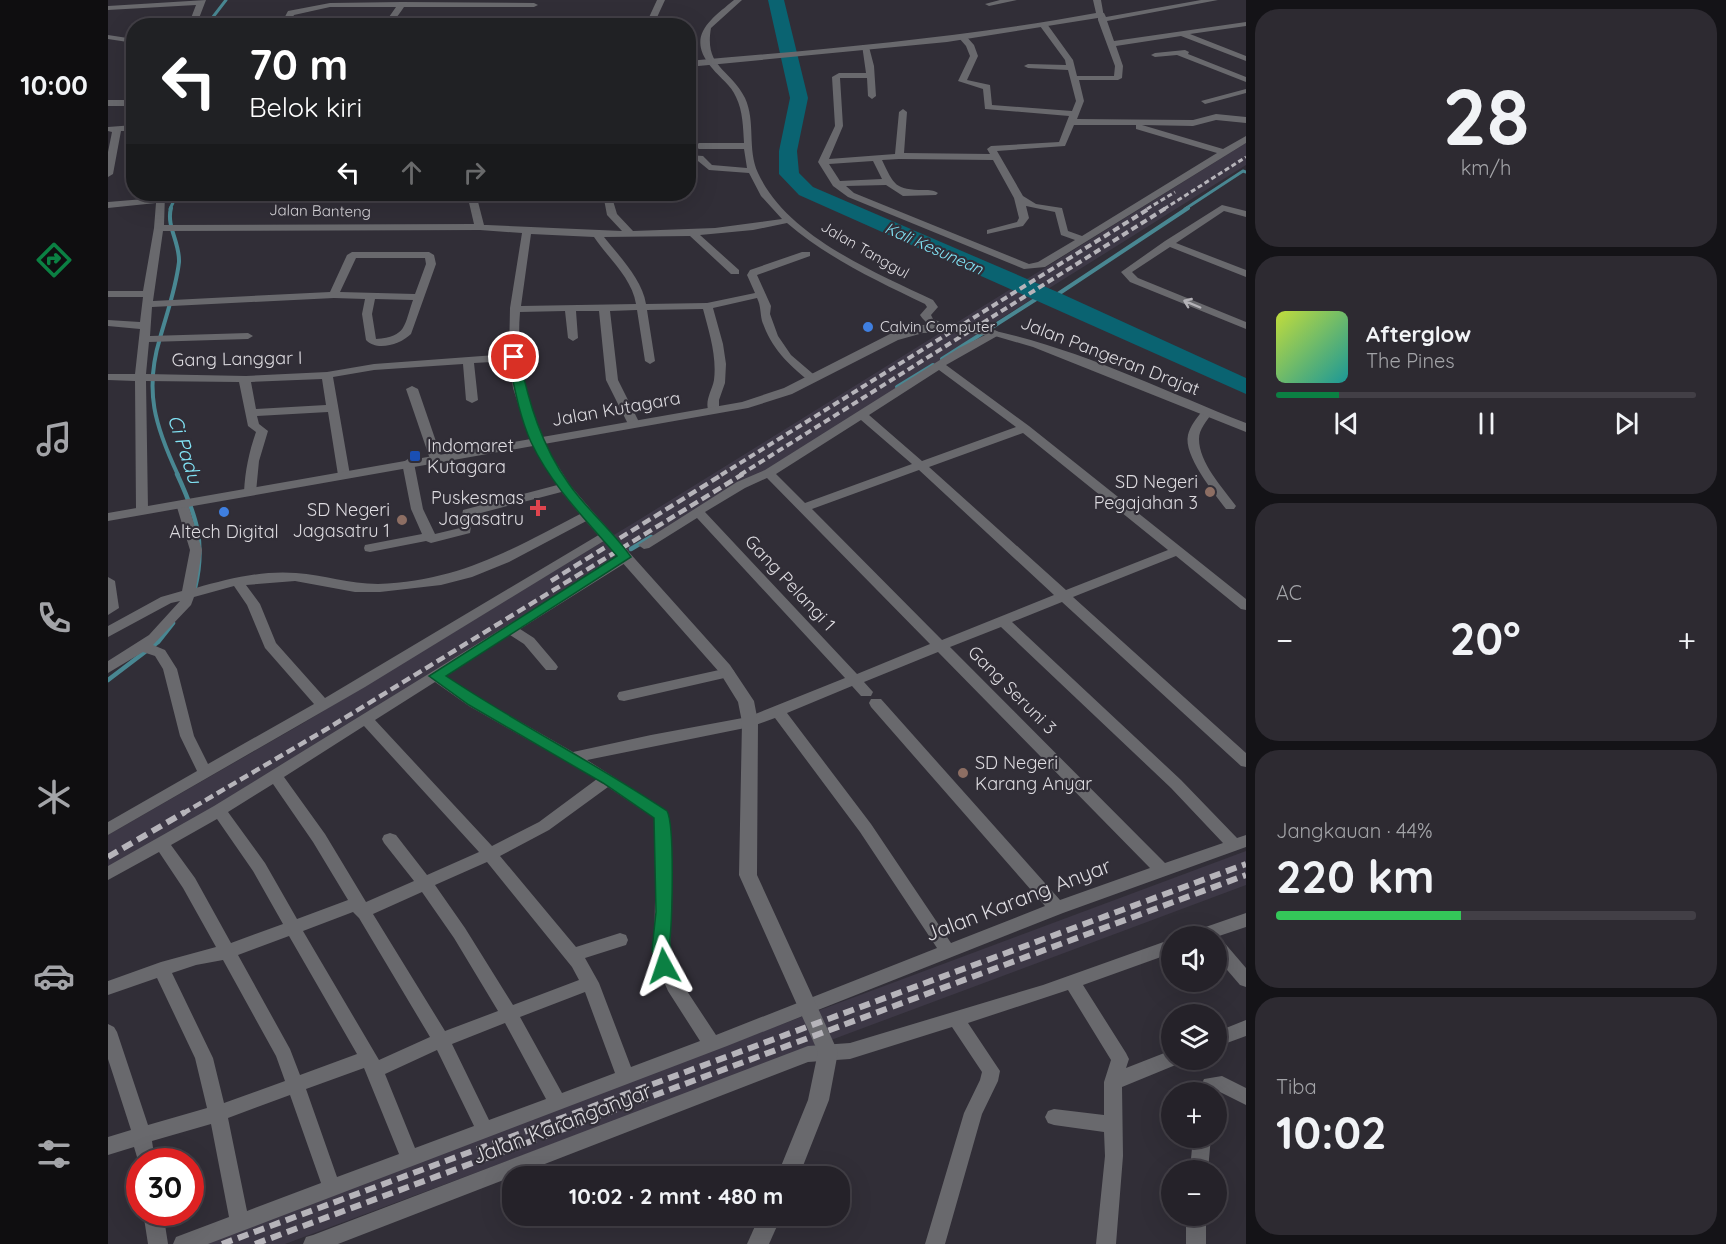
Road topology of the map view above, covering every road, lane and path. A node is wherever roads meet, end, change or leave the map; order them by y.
1 (660, 0) edge
2 (738, 0) edge
3 (1013, 0) edge
4 (1097, 0) edge
5 (1214, 0) edge
6 (202, 2) edge
7 (402, 4) junction
8 (989, 4) dead end
9 (534, 5) dead end
10 (109, 9) edge
11 (195, 18) edge
12 (289, 18) edge
13 (393, 18) edge
14 (652, 18) edge
15 (1101, 18) junction
16 (1246, 24) edge
17 (1044, 26) junction
18 (1182, 33) junction
19 (108, 37) edge
20 (963, 38) junction
21 (126, 40) edge
22 (1112, 44) junction
23 (865, 47) junction
24 (1214, 47) junction
25 (1179, 53) junction
26 (1155, 55) dead end
27 (1246, 59) edge
28 (709, 62) junction
29 (696, 63) edge
30 (1028, 66) dead end
31 (1071, 68) junction
32 (869, 76) junction
33 (1074, 78) junction
34 (1246, 80) edge
35 (1246, 91) edge
36 (872, 96) dead end
37 (1205, 100) dead end
38 (108, 103) edge
39 (126, 103) edge
40 (903, 112) dead end
41 (1074, 118) junction
42 (1246, 120) edge
43 (1125, 122) junction
44 (113, 129) edge
45 (1246, 139) edge
46 (699, 146) dead end
47 (749, 146) junction
48 (1223, 152) junction
49 (899, 156) junction
50 (995, 157) junction
51 (696, 158) edge
52 (876, 158) junction
53 (823, 162) junction
54 (752, 171) junction
55 (108, 174) edge
56 (888, 182) junction
57 (836, 184) junction
58 (933, 193) dead end
59 (1019, 198) junction
60 (134, 201) edge
61 (160, 201) edge
62 (473, 201) edge
63 (609, 201) edge
64 (108, 205) edge
65 (1218, 211) junction
66 (1246, 214) edge
67 (789, 220) junction
68 (1246, 221) edge
69 (163, 227) junction
70 (480, 227) junction
71 (527, 230) junction
72 (599, 232) junction
73 (693, 232) junction
74 (990, 232) dead end
75 (629, 233) junction
76 (1084, 240) junction
77 (1168, 243) junction
78 (806, 254) dead end
79 (735, 273) dead end
80 (1246, 274) edge
81 (108, 294) edge
82 (334, 295) junction
83 (759, 295) junction
84 (371, 296) junction
85 (417, 297) junction
86 (152, 300) junction
87 (707, 306) junction
88 (570, 307) junction
89 (604, 308) junction
90 (644, 308) junction
91 (516, 309) junction
92 (108, 323) edge
93 (146, 326) junction
94 (1246, 326) edge
95 (943, 327) junction
96 (922, 329) joint
97 (994, 332) junction
98 (249, 336) dead end
99 (573, 338) dead end
100 (153, 339) junction
101 (514, 357) junction
102 (468, 360) junction
103 (650, 361) dead end
104 (940, 366) junction
105 (327, 375) junction
106 (108, 377) edge
107 (145, 378) junction
108 (246, 379) junction
109 (813, 379) junction
110 (412, 389) dead end
111 (472, 400) dead end
112 (331, 408) junction
113 (713, 410) junction
114 (251, 413) junction
115 (1206, 413) junction
116 (861, 415) junction
117 (634, 424) junction
118 (1025, 428) junction
119 (1246, 428) edge
120 (536, 441) junction
121 (436, 459) junction
122 (408, 463) junction
123 (921, 466) junction
124 (769, 473) junction
125 (344, 475) junction
126 (565, 487) junction
127 (250, 492) junction
128 (182, 504) junction
129 (1230, 506) dead end
130 (805, 507) junction
131 (142, 510) junction
132 (698, 512) junction
133 (588, 515) junction
134 (108, 517) edge
135 (606, 536) junction
136 (430, 538) junction
137 (644, 545) dead end
138 (370, 548) dead end
139 (1176, 551) junction
140 (625, 557) junction
141 (108, 581) edge
142 (237, 581) junction
143 (190, 593) junction
144 (1062, 595) junction
145 (1246, 606) edge
146 (108, 611) edge
147 (1003, 621) junction
148 (510, 629) junction
149 (108, 632) edge
150 (144, 647) junction
151 (943, 647) junction
152 (551, 667) dead end
153 (108, 668) edge
154 (728, 673) junction
155 (436, 676) junction
156 (854, 679) junction
157 (624, 696) dead end
158 (322, 704) junction
159 (777, 711) junction
160 (366, 719) junction
161 (750, 722) junction
162 (571, 758) junction
163 (1246, 762) edge
164 (205, 773) junction
165 (275, 776) junction
166 (608, 779) junction
167 (219, 810) junction
168 (108, 829) edge
169 (390, 839) dead end
170 (1240, 843) edge
171 (162, 844) junction
172 (490, 853) junction
173 (1158, 866) junction
174 (108, 874) edge
175 (427, 882) junction
176 (359, 908) junction
177 (1057, 908) junction
178 (1246, 920) edge
179 (293, 927) junction
180 (1227, 929) edge
181 (620, 940) dead end
182 (947, 950) junction
183 (1161, 950) edge
184 (226, 952) junction
185 (572, 955) junction
186 (1227, 959) edge
187 (160, 969) junction
188 (1246, 980) edge
189 (590, 983) junction
190 (1073, 983) junction
191 (108, 988) edge
192 (807, 1006) junction
193 (510, 1013) junction
194 (956, 1018) junction
195 (1246, 1028) edge
196 (108, 1032) edge
197 (1227, 1036) edge
198 (441, 1040) junction
199 (712, 1044) junction
200 (828, 1052) junction
201 (1161, 1062) edge
202 (372, 1064) junction
203 (625, 1076) junction
204 (1113, 1082) junction
205 (297, 1085) junction
206 (1227, 1087) edge
207 (1246, 1097) edge
208 (557, 1102) junction
209 (218, 1113) junction
210 (1054, 1117) dead end
211 (1114, 1125) junction
212 (485, 1130) junction
213 (142, 1135) junction
214 (108, 1146) edge
215 (144, 1148) edge
216 (410, 1159) junction
217 (792, 1166) edge
218 (332, 1188) junction
219 (239, 1222) junction
220 (155, 1226) edge
221 (766, 1226) edge
222 (1196, 1226) edge
223 (158, 1244) edge
224 (183, 1244) edge
225 (313, 1244) edge
226 (758, 1244) edge
227 (935, 1244) edge
228 (1106, 1244) edge
229 (1196, 1244) edge

1 - 14 street
2 - 28 street
3 - 8 street
4 - 15 street
5 - 15 street
6 - 10 street
6 - 11 street
7 - 9 street
7 - 12 street
7 - 13 street
15 - 17 street
15 - 22 street
16 - 18 street
17 - 20 street
17 - 31 street
18 - 22 street
18 - 24 street
19 - 21 street
20 - 23 street
20 - 41 street
22 - 33 street
23 - 28 street
23 - 32 street
24 - 25 street
24 - 27 street
25 - 26 street
25 - 34 street
28 - 29 street
28 - 47 street, Jalan Tanggul
30 - 31 street
31 - 33 street
32 - 36 street
32 - 53 street
33 - 41 street
35 - 37 street
38 - 39 street
40 - 49 street
41 - 43 street
41 - 50 street
42 - 43 street
43 - 48 street
44 - 55 street
45 - 48 street
46 - 47 street
47 - 54 street, Jalan Tanggul
48 - 76 street
49 - 50 street
49 - 52 street
50 - 59 street
51 - 54 street
52 - 53 street
52 - 56 street
53 - 57 street
54 - 67 street, Jalan Tanggul
56 - 57 street
56 - 58 street
57 - 76 street
59 - 74 street
59 - 76 street
60 - 64 street
61 - 69 street
62 - 70 street
63 - 75 street
65 - 66 street
65 - 68 street
65 - 77 street
67 - 73 street, Jalan Banteng
67 - 95 street, Jalan Tanggul
69 - 70 street, Jalan Banteng
69 - 86 street
70 - 71 street, Jalan Banteng
71 - 72 street, Jalan Banteng
71 - 91 street
72 - 75 street, Jalan Banteng
72 - 90 street
73 - 75 street, Jalan Banteng
73 - 79 street
77 - 80 street
94 -> 77 street
78 - 83 street
81 - 86 street
82 - 84 street
82 - 85 street
82 - 86 street
83 - 87 street
83 - 109 street
84 - 85 street
84 - 85 street
86 - 93 street
87 - 90 street
87 - 113 street
88 - 89 street
88 - 91 street
88 - 99 street
89 - 90 street
89 - 117 street
90 - 103 street
91 - 101 street
92 - 93 street
93 - 100 street
95 - 96 street, Jalan Pangeran Drajat
95 - 97 street, Jalan Pangeran Drajat
96 - 109 street, Jalan Kutagara
97 - 104 street
97 - 115 street, Jalan Pangeran Drajat
98 - 100 street
100 - 107 street
101 - 102 street, Gang Langgar I
101 - 120 street
102 - 105 street, Gang Langgar I
102 - 111 street
104 - 116 street
104 - 118 street
105 - 108 street, Gang Langgar I
105 - 112 street
106 - 107 street, Gang Langgar I
107 - 108 street, Gang Langgar I
107 - 131 street
108 - 114 street
109 - 113 street, Jalan Kutagara
110 - 121 street
112 - 114 street
112 - 125 street
113 - 117 street, Jalan Kutagara
114 - 127 street
115 - 119 street, Jalan Pangeran Drajat
115 - 129 street
116 - 123 street
116 - 124 street
117 - 120 street, Jalan Kutagara
118 - 123 street
118 - 139 street
120 - 121 street, Jalan Kutagara
120 - 126 street
121 - 122 street, Jalan Kutagara
122 - 125 street, Jalan Kutagara
122 - 136 street
123 - 130 street
123 - 144 street
124 - 130 street, Gang Seruni 3
124 - 132 street
125 - 127 street, Jalan Kutagara
126 - 133 street
126 - 136 street
127 - 128 street, Jalan Kutagara
128 - 131 street, Jalan Kutagara
128 - 143 street
130 - 151 street, Gang Seruni 3
131 - 134 street, Jalan Kutagara
132 - 137 street
132 - 156 street, Gang Pelangi 1
133 - 135 street
133 - 142 street
135 - 140 street
135 - 158 street
136 - 138 street
139 - 144 street
139 - 145 street
140 - 148 street
140 - 154 street
141 - 146 street
142 - 143 street
142 - 158 street
143 - 149 street
143 - 150 street
144 - 147 street
144 - 163 street
147 - 151 street
147 - 170 street
148 - 152 street
148 - 155 street
150 - 153 street
150 - 164 street
151 - 156 street
151 - 173 street, Gang Seruni 3
154 - 157 street
154 - 161 street
155 - 160 street
155 - 162 street
156 - 159 street
156 - 177 street, Gang Pelangi 1
158 - 164 street
159 - 161 street
159 - 182 street
160 - 165 street
160 - 172 street
161 - 162 street
161 - 192 street
162 - 166 street
164 - 168 street
165 - 167 street
165 - 176 street
166 - 172 street
166 - 199 street
167 - 171 street
167 - 179 street
169 - 175 street
170 - 173 street, Jalan Karang Anyar
171 - 174 street
171 - 184 street
172 - 175 street
172 - 185 street
173 - 177 street, Jalan Karang Anyar
175 - 176 street
175 - 193 street
176 - 179 street
176 - 198 street
177 - 182 street, Jalan Karang Anyar
178 - 180 street
179 - 184 street
179 - 202 street
181 - 185 street
182 - 192 street, Jalan Karang Anyar
183 - 190 street, Jalan Karanganyar
184 - 187 street
184 - 205 street
185 - 189 street
186 - 188 street
187 - 191 street
187 - 209 street
189 - 193 street
189 - 203 street
190 - 194 street, Jalan Karanganyar
190 - 204 street
192 - 199 street, Jalan Karang Anyar
192 - 200 street
193 - 198 street
193 - 208 street
194 - 200 street, Jalan Karanganyar
194 - 227 street
195 - 197 street
196 - 213 street
198 - 202 street
198 - 212 street
199 - 203 street, Jalan Karang Anyar
200 - 217 street
200 - 225 street, Jalan Karanganyar
201 - 204 street
202 - 205 street
202 - 216 street
203 - 208 street, Jalan Karang Anyar
204 - 211 street
205 - 209 street
205 - 218 street
206 - 207 street
208 - 212 street, Jalan Karang Anyar
209 - 213 street
209 - 219 street
210 - 211 street
211 - 228 street
212 - 216 street, Jalan Karang Anyar
213 - 214 street
213 - 215 street
216 - 218 street, Jalan Karang Anyar
218 - 219 street, Jalan Karang Anyar
219 - 224 street, Jalan Karang Anyar
220 - 223 street
221 - 226 street
222 - 229 street

